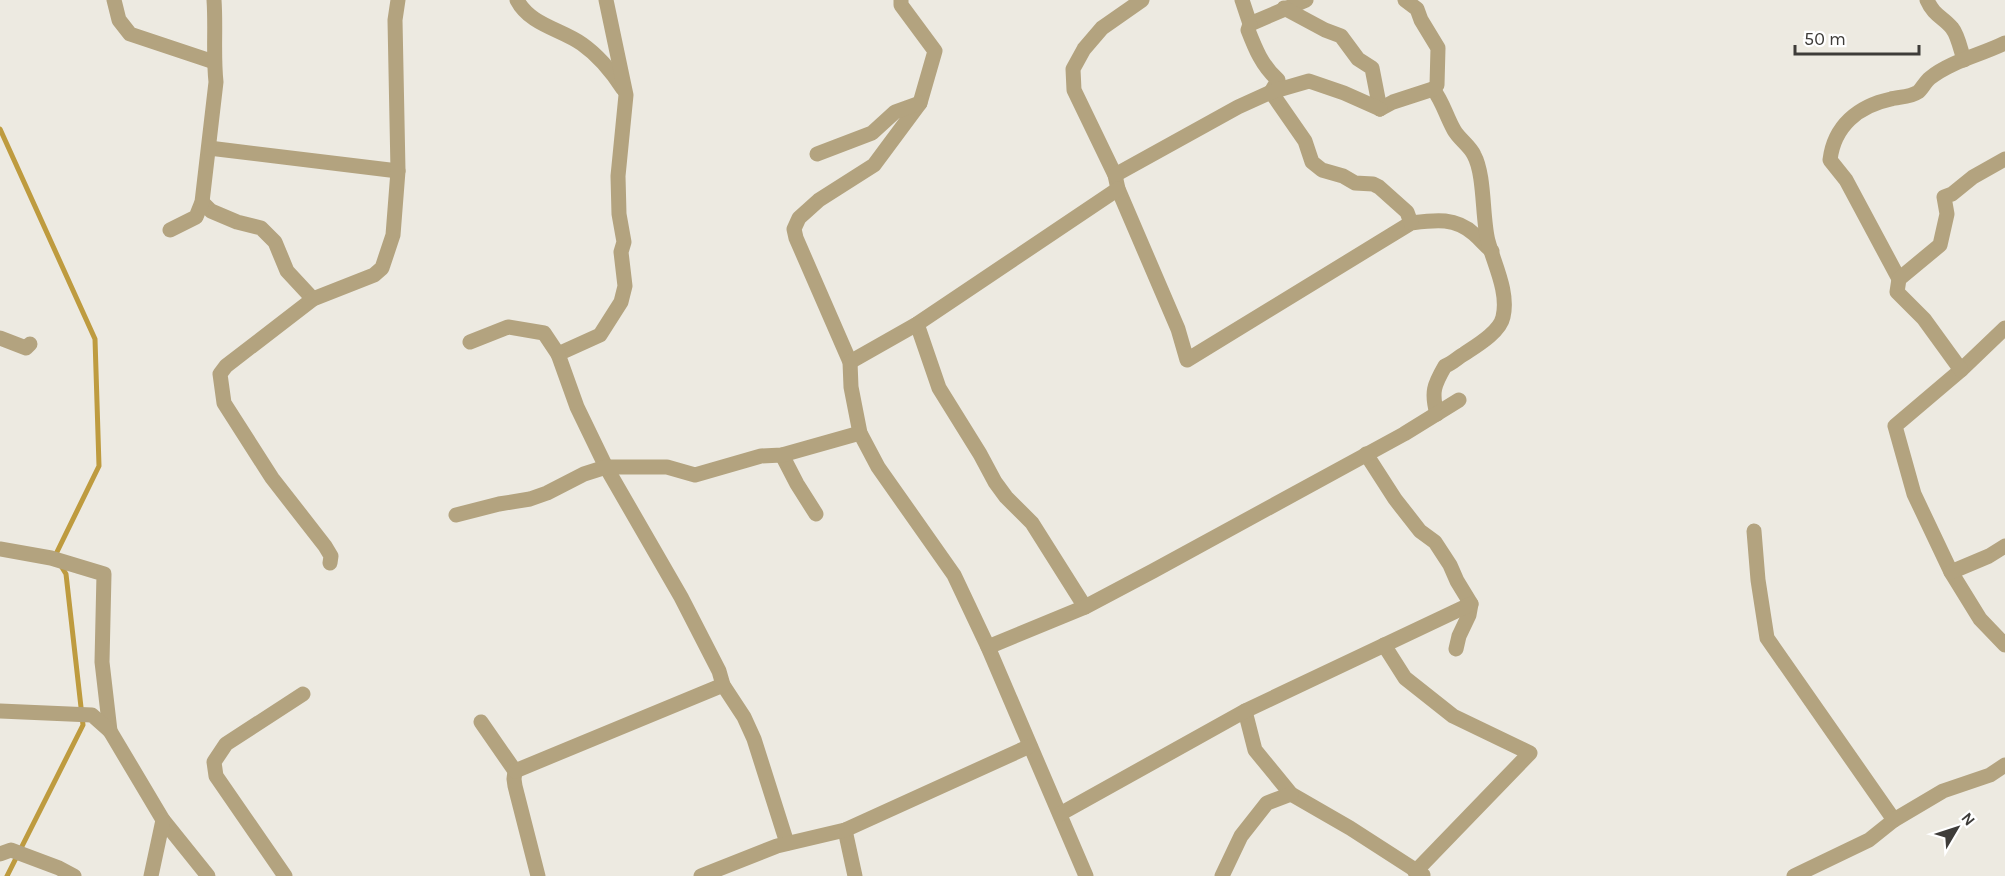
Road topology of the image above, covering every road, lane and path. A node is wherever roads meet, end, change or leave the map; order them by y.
1 (114, 0) edge
2 (214, 0) edge
3 (398, 0) edge
4 (517, 0) edge
5 (606, 0) edge
6 (901, 0) edge
7 (1142, 0) edge
8 (1242, 0) edge
9 (1305, 0) edge
10 (1405, 0) edge
11 (1927, 0) edge
12 (1284, 8) junction
13 (1250, 24) junction
14 (2005, 43) edge
15 (1964, 60) junction
16 (214, 62) junction
17 (1433, 89) junction
18 (1271, 92) junction
19 (626, 94) junction
20 (920, 103) junction
21 (1380, 109) junction
22 (209, 148) junction
23 (817, 154) dead end
24 (2005, 159) edge
25 (398, 171) junction
26 (1117, 182) junction
27 (202, 202) junction
28 (1411, 223) junction
29 (170, 230) dead end
30 (1491, 251) junction
31 (1899, 279) junction
32 (314, 299) junction
33 (917, 324) junction
34 (2005, 328) edge
35 (0, 339) edge
36 (470, 342) dead end
37 (30, 344) dead end
38 (558, 354) junction
39 (850, 362) junction
40 (1961, 370) junction
41 (1459, 400) dead end
42 (1437, 414) junction
43 (860, 433) junction
44 (1366, 454) junction
45 (782, 455) junction
46 (606, 467) junction
47 (816, 514) dead end
48 (456, 515) dead end
49 (1754, 531) dead end
50 (2005, 546) edge
51 (0, 549) edge
52 (330, 562) dead end
53 (1951, 572) junction
54 (1471, 604) junction
55 (1085, 607) junction
56 (1384, 645) junction
57 (2005, 645) edge
58 (988, 647) junction
59 (1456, 649) dead end
60 (723, 685) junction
61 (303, 694) dead end
62 (0, 711) edge
63 (1245, 711) junction
64 (481, 722) dead end
65 (110, 731) junction
66 (1030, 746) junction
67 (2005, 765) edge
68 (515, 771) junction
69 (1291, 794) junction
70 (1060, 814) junction
71 (163, 820) junction
72 (1894, 820) junction
73 (845, 830) junction
74 (787, 843) junction
75 (0, 855) edge
76 (1419, 874) edge
77 (74, 876) edge
78 (151, 876) edge
79 (208, 876) edge
80 (285, 876) edge
81 (538, 876) edge
82 (701, 876) edge
83 (855, 876) edge
84 (1086, 876) edge
85 (1222, 876) edge
86 (1794, 876) edge

1 - 16 street
2 - 16 street
3 - 25 street
4 - 19 street
5 - 19 street
6 - 20 street
7 - 26 street
8 - 13 street
9 - 12 street
10 - 17 street
11 - 15 street
12 - 13 street
12 - 21 street
13 - 18 street
14 - 15 street
15 - 31 street
16 - 22 street
17 - 21 street
17 - 30 street
18 - 21 street
18 - 26 street
18 - 28 street
19 - 38 street
20 - 23 street
20 - 39 street
22 - 25 street
22 - 27 street
24 - 31 street
25 - 32 street
26 - 28 street
26 - 33 street
27 - 29 street
27 - 32 street
28 - 30 street
30 - 42 street
31 - 40 street
32 - 52 street
33 - 39 street
33 - 55 street
34 - 40 street
35 - 37 street
36 - 38 street
38 - 46 street
39 - 43 street
40 - 53 street
41 - 42 street
42 - 44 street
43 - 45 street
43 - 58 street
44 - 54 street
44 - 55 street
45 - 46 street
45 - 47 street
46 - 48 street
46 - 60 street
49 - 72 street
50 - 53 street
51 - 65 street
53 - 57 street
54 - 56 street
54 - 59 street
55 - 58 street
56 - 63 street
56 - 76 street
58 - 66 street
60 - 68 street
60 - 74 street
61 - 80 street
62 - 65 street
63 - 69 street
63 - 70 street
64 - 68 street
65 - 71 street
66 - 70 street
66 - 73 street
67 - 72 street
68 - 81 street
69 - 76 street
69 - 85 street
70 - 84 street
71 - 78 street
71 - 79 street
72 - 86 street
73 - 74 street
73 - 83 street
74 - 82 street
75 - 77 street

